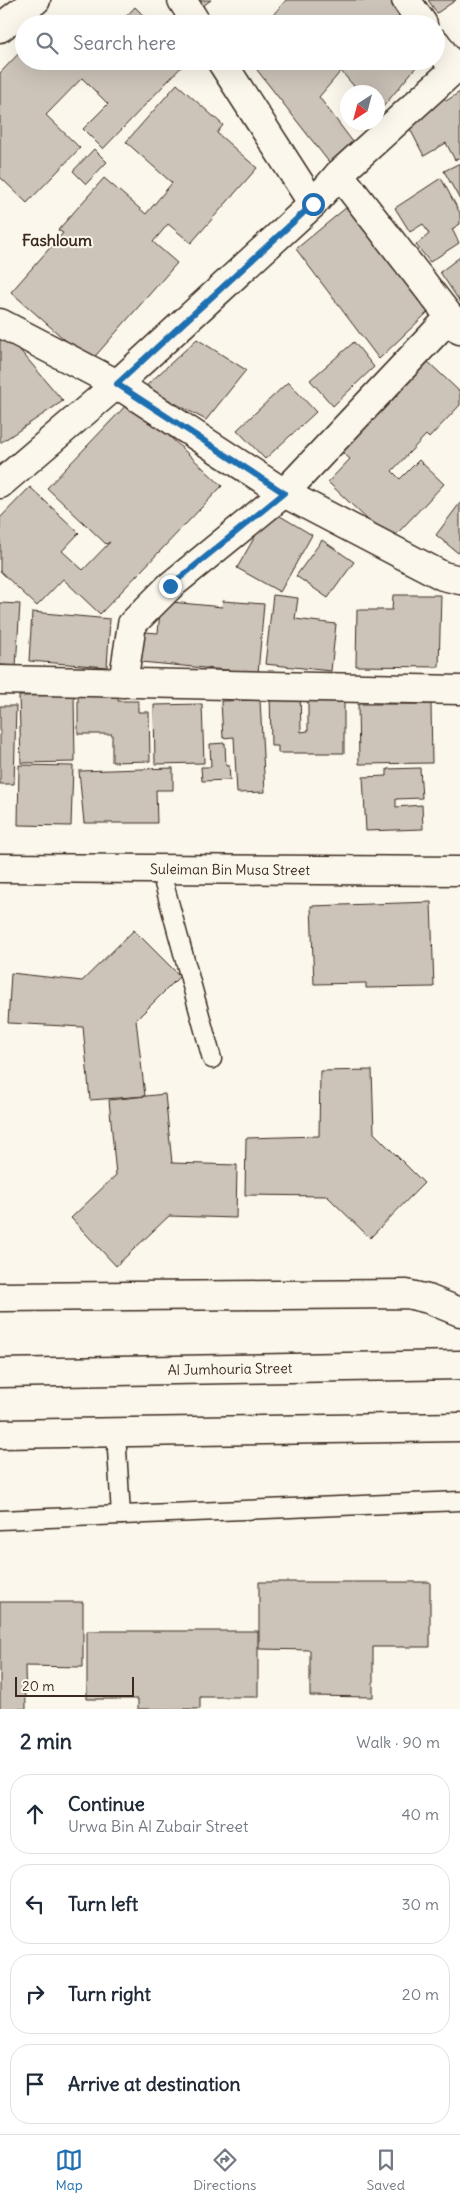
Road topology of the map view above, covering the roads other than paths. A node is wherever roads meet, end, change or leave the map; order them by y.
1 (36, 0) edge
2 (182, 0) edge
3 (406, 0) edge
4 (17, 15) edge
5 (191, 15) edge
6 (417, 15) edge
7 (15, 16) edge
8 (0, 28) edge
9 (445, 53) edge
10 (457, 66) edge
11 (227, 70) edge
12 (339, 174) junction
13 (313, 204) junction
14 (0, 323) edge
15 (455, 324) edge
16 (117, 384) junction
17 (0, 484) edge
18 (284, 493) junction
19 (460, 580) edge
20 (0, 680) edge
21 (123, 683) junction
22 (460, 690) edge
23 (0, 868) edge
24 (160, 869) junction
25 (460, 871) edge
26 (212, 1059) dead end
27 (0, 1297) edge
28 (460, 1312) edge
29 (460, 1365) edge
30 (0, 1373) edge
31 (460, 1427) edge
32 (0, 1434) edge
33 (116, 1434) junction
34 (460, 1501) edge
35 (121, 1514) junction
36 (0, 1520) edge

1 - 4 street
2 - 5 street
3 - 6 street
7 - 8 street
9 - 10 street
10 - 12 street
11 - 13 street
12 - 13 street
12 - 15 street
13 - 16 street
14 - 16 street
15 - 18 street
16 - 17 street
16 - 18 street
18 - 19 street
18 - 21 street
20 - 21 street
21 - 22 street
23 - 24 street, Suleiman Bin Musa Street
24 - 25 street, Suleiman Bin Musa Street
24 - 26 lane
27 - 28 street
29 - 30 street, Al Jumhouria Street
31 - 33 street
32 - 33 street
33 - 35 lane
34 - 35 lane
35 - 36 lane

